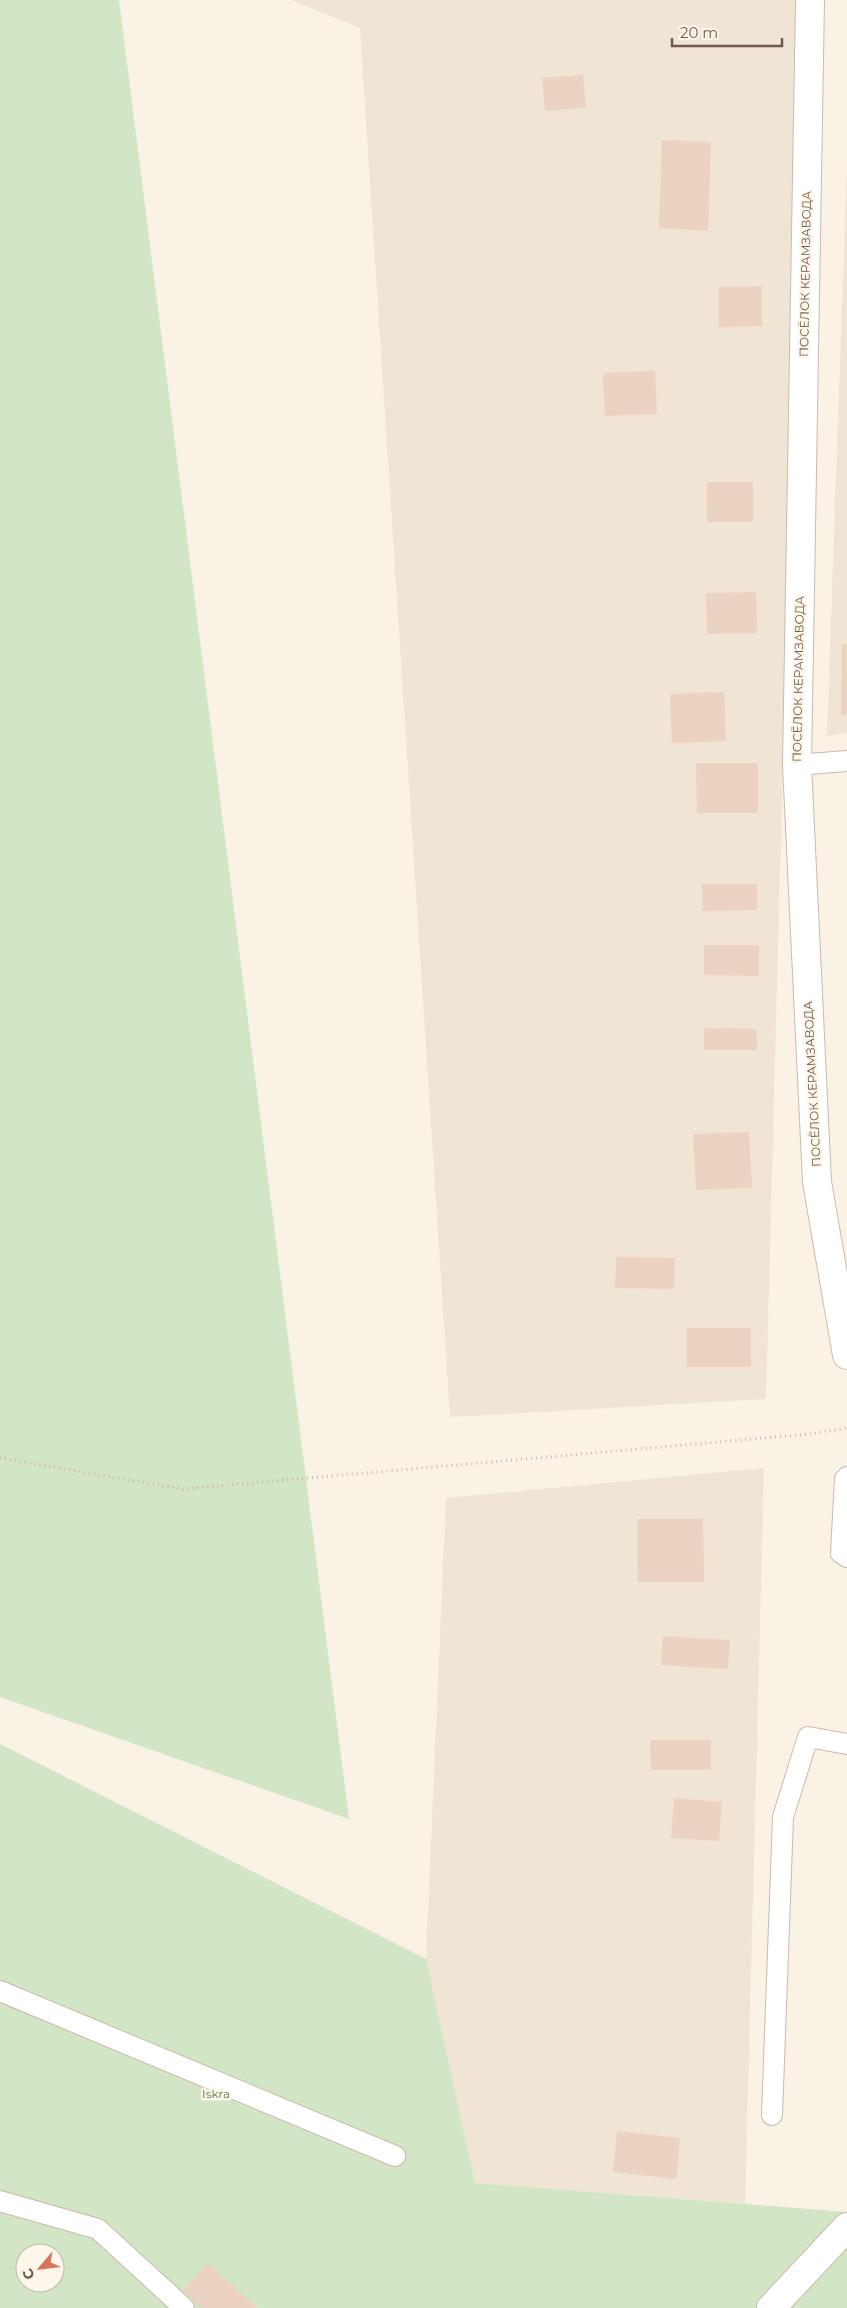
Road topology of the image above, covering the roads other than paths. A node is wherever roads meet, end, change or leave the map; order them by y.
1 (810, 0) edge
2 (847, 761) edge
3 (797, 765) junction
4 (847, 1355) edge
5 (847, 1477) edge
6 (847, 1557) edge
7 (847, 1744) edge
8 (0, 1991) edge
9 (772, 2115) dead end
10 (395, 2156) dead end
11 (0, 2201) edge
12 (847, 2227) edge
13 (184, 2308) edge
14 (771, 2308) edge

1 - 3 street, ПОСЁЛОК КЕРАМЗАВОДА
2 - 3 lane
3 - 4 street, ПОСЁЛОК КЕРАМЗАВОДА
5 - 6 lane
7 - 9 lane
8 - 10 lane
11 - 13 lane
12 - 14 street

